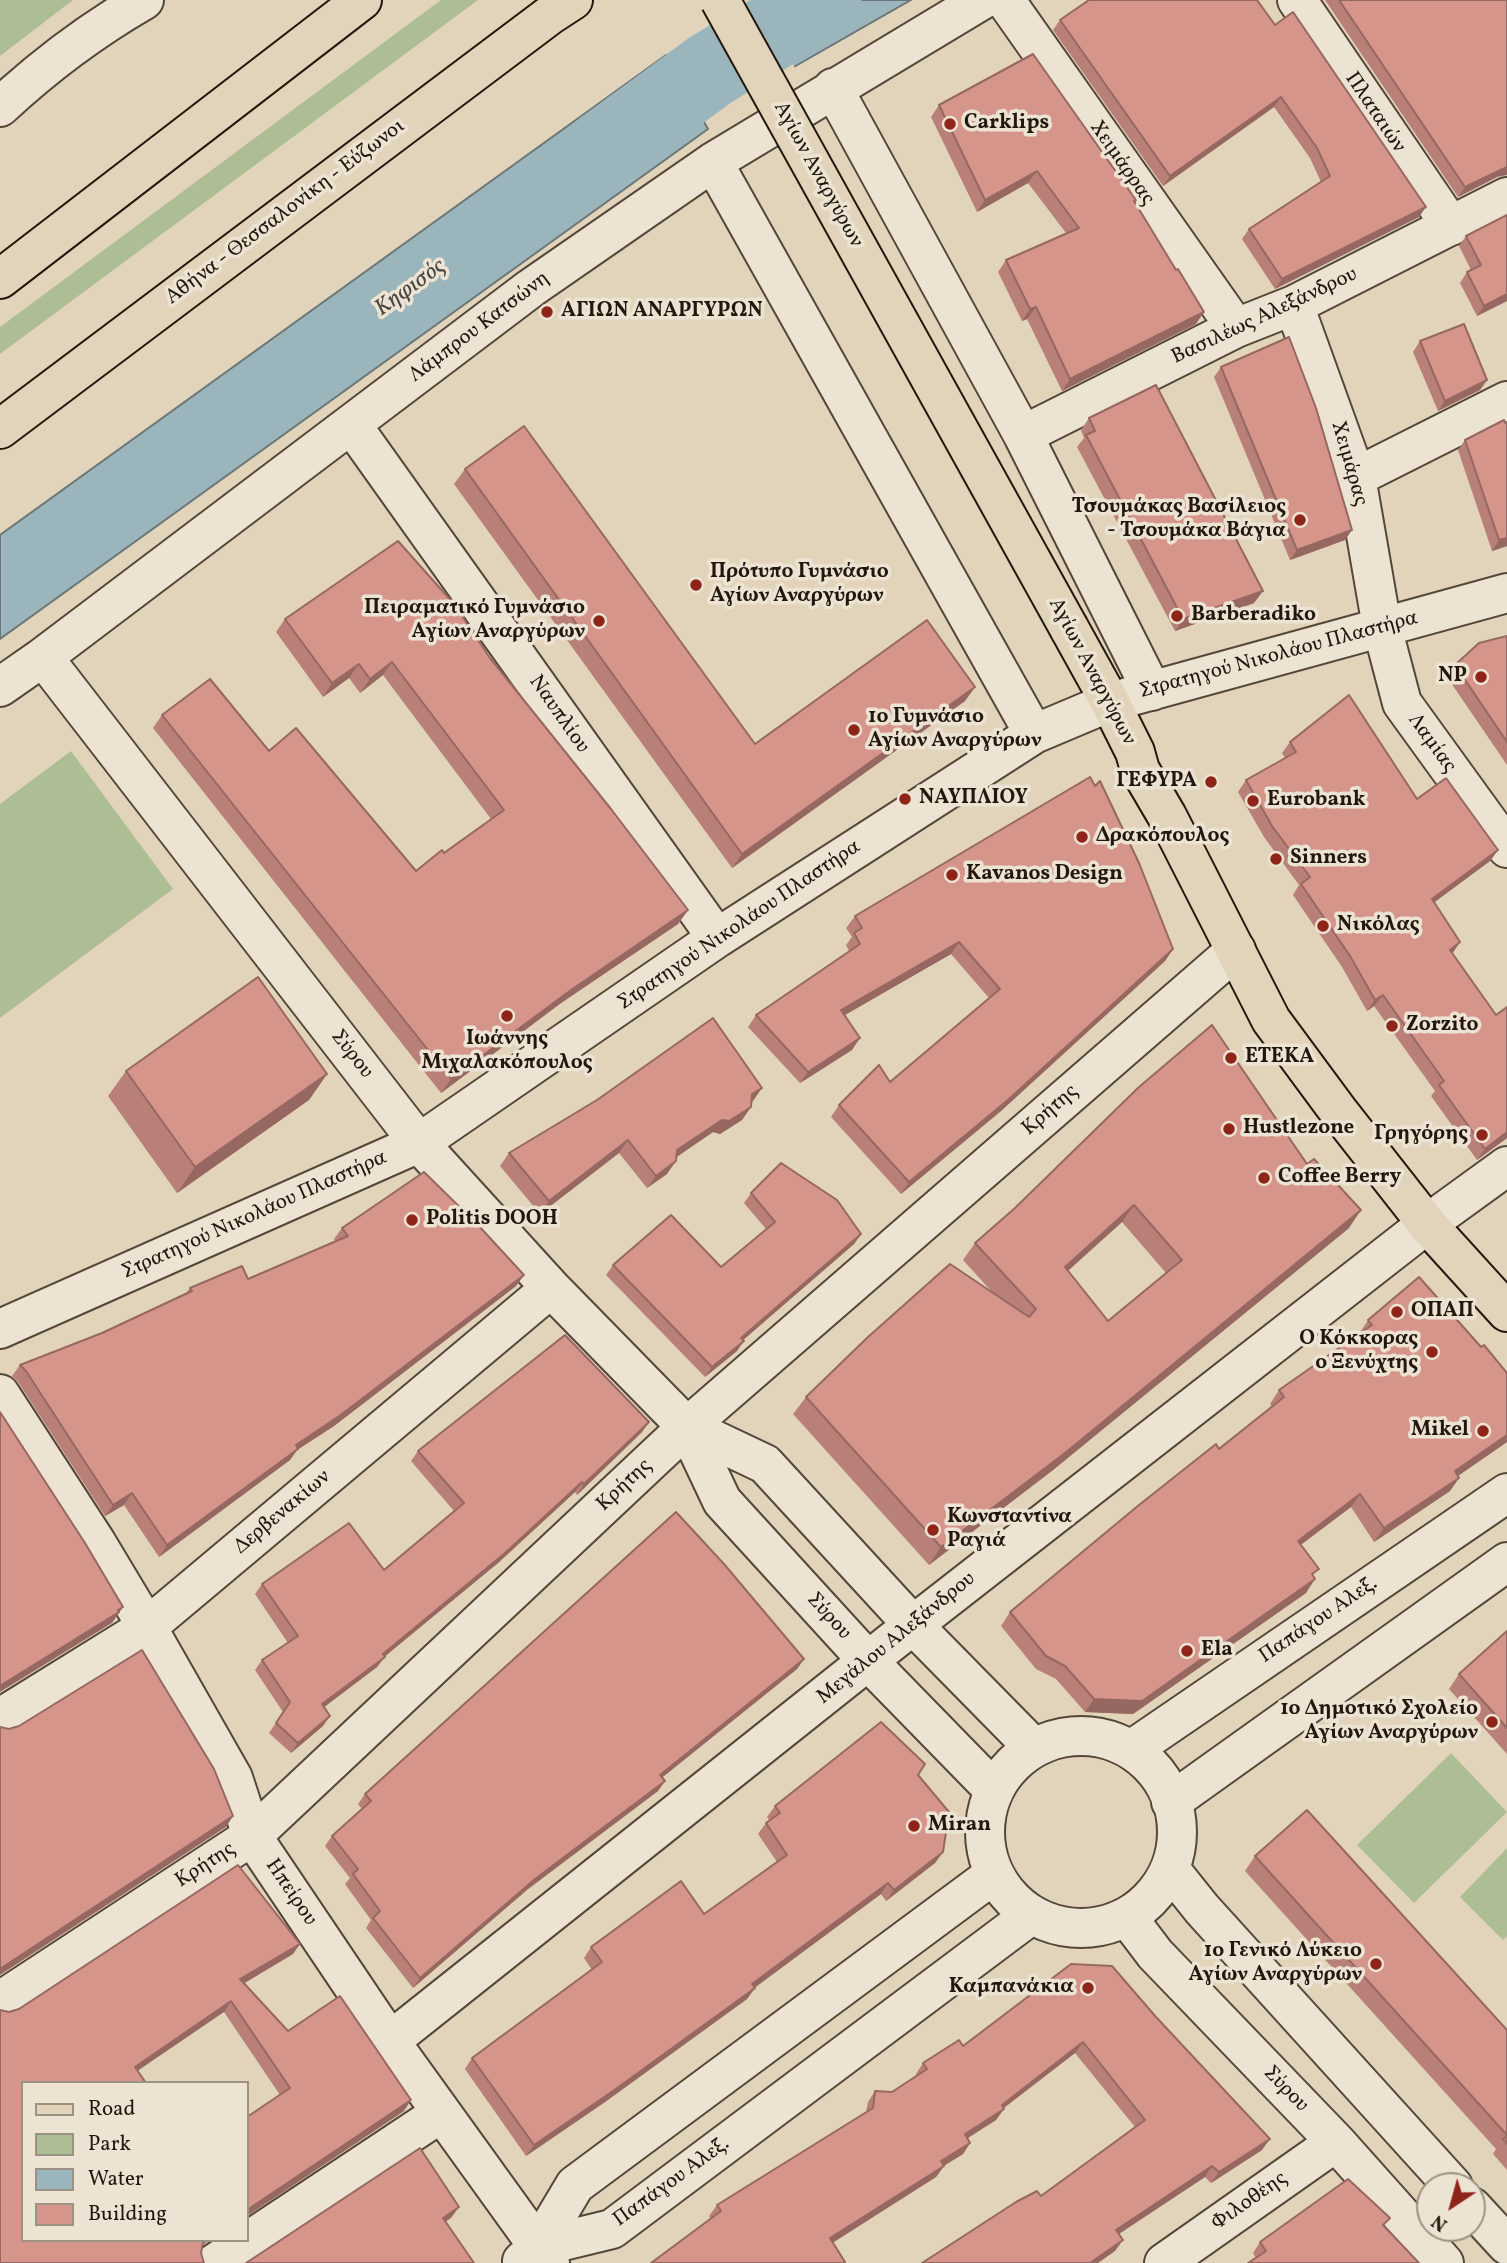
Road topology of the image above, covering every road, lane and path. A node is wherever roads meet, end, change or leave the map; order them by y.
1 (144, 0) edge
2 (362, 0) edge
3 (573, 0) edge
4 (720, 0) edge
5 (982, 0) edge
6 (1005, 0) edge
7 (1297, 0) edge
8 (833, 88) junction
9 (0, 107) edge
10 (713, 162) junction
11 (1507, 197) edge
12 (1451, 226) junction
13 (0, 279) edge
14 (1294, 305) junction
15 (1236, 328) junction
16 (1507, 401) edge
17 (351, 424) junction
18 (0, 429) edge
19 (1023, 435) junction
20 (1356, 477) junction
21 (1507, 593) edge
22 (1382, 627) junction
23 (43, 657) junction
24 (0, 687) edge
25 (1152, 691) junction
26 (1110, 702) junction
27 (1034, 734) junction
28 (1507, 848) edge
29 (717, 938) junction
30 (1236, 950) junction
31 (419, 1143) junction
32 (1507, 1166) edge
33 (1427, 1224) junction
34 (551, 1288) junction
35 (1507, 1312) edge
36 (0, 1329) edge
37 (0, 1394) edge
38 (687, 1427) junction
39 (1507, 1493) edge
40 (1507, 1562) edge
41 (913, 1625) junction
42 (147, 1627) junction
43 (869, 1662) junction
44 (0, 1718) edge
45 (1033, 1747) junction
46 (1131, 1750) junction
47 (993, 1789) junction
48 (1171, 1802) junction
49 (252, 1836) junction
50 (1170, 1869) junction
51 (993, 1875) junction
52 (1031, 1914) junction
53 (1126, 1917) junction
54 (0, 2001) edge
55 (390, 2040) junction
56 (441, 2113) junction
57 (1336, 2142) junction
58 (1440, 2172) edge
59 (1486, 2222) edge
60 (248, 2241) edge
61 (247, 2242) edge
62 (1507, 2245) edge
63 (536, 2258) edge
64 (215, 2263) edge
65 (1164, 2263) edge
66 (1444, 2263) edge

1 - 9 street
2 - 13 main road
3 - 18 main road, Αθήνα - Θεσσαλονίκη - Εύζωνοι
4 - 26 main road, Αγίων Αναργύρων, bridge
5 - 8 street, Λάμπρου Κατσώνη
6 - 15 street, Χειμάρρας
7 - 12 street, Πλαταιών
8 - 10 street, Λάμπρου Κατσώνη
8 - 19 street
10 - 17 street, Λάμπρου Κατσώνη
10 - 27 street
11 - 12 street, Βασιλέως Αλεξάνδρου
12 - 14 street, Βασιλέως Αλεξάνδρου
14 - 15 street, Βασιλέως Αλεξάνδρου
14 - 20 street, Χειμάρας
15 - 19 street, Βασιλέως Αλεξάνδρου
16 - 20 street
17 - 23 street, Λάμπρου Κατσώνη
17 - 29 street, Ναυπλίου
19 - 25 street
20 - 22 street, Χειμάρας
21 - 22 street, Στρατηγού Νικολάου Πλαστήρα
22 - 25 street, Στρατηγού Νικολάου Πλαστήρα
22 - 28 street, Λαμίας
23 - 24 street, Λάμπρου Κατσώνη
23 - 31 street, Σύρου
25 - 26 street, Στρατηγού Νικολάου Πλαστήρα
26 - 27 street, Στρατηγού Νικολάου Πλαστήρα
26 - 30 main road, Αγίων Αναργύρων
27 - 29 street, Στρατηγού Νικολάου Πλαστήρα
29 - 31 street, Στρατηγού Νικολάου Πλαστήρα
30 - 33 main road, Αγίων Αναργύρων
30 - 38 street, Κρήτης
31 - 34 street, Σύρου
31 - 36 street, Στρατηγού Νικολάου Πλαστήρα
32 - 33 street, Μεγάλου Αλεξάνδρου
33 - 35 main road, Αγίων Αναργύρων
33 - 41 street, Μεγάλου Αλεξάνδρου
34 - 38 street, Σύρου
34 - 42 street, Δερβενακίων
37 - 42 street, Ηπείρου
38 - 41 street, Σύρου
38 - 43 street, Σύρου
38 - 49 street, Κρήτης
39 - 46 street, Παπάγου Αλεξ.
40 - 48 street
41 - 43 street, Μεγάλου Αλεξάνδρου
41 - 45 street, Σύρου
42 - 44 street, Δερβενακίων
42 - 49 street, Ηπείρου
43 - 47 street, Σύρου
43 - 55 street, Μεγάλου Αλεξάνδρου
45 - 46 street
45 - 47 street
46 - 48 street
47 - 51 street
48 - 50 street
49 - 54 street, Κρήτης
49 - 55 street, Ηπείρου
50 - 53 street
50 - 58 street
51 - 52 street
51 - 63 street
52 - 53 street
52 - 63 street, Παπάγου Αλεξ.
53 - 57 street, Σύρου
55 - 56 street, Ηπείρου
56 - 60 street
56 - 63 street, Ηπείρου
57 - 65 street, Φιλοθέης
57 - 66 street, Σύρου
59 - 62 street
61 - 64 street

